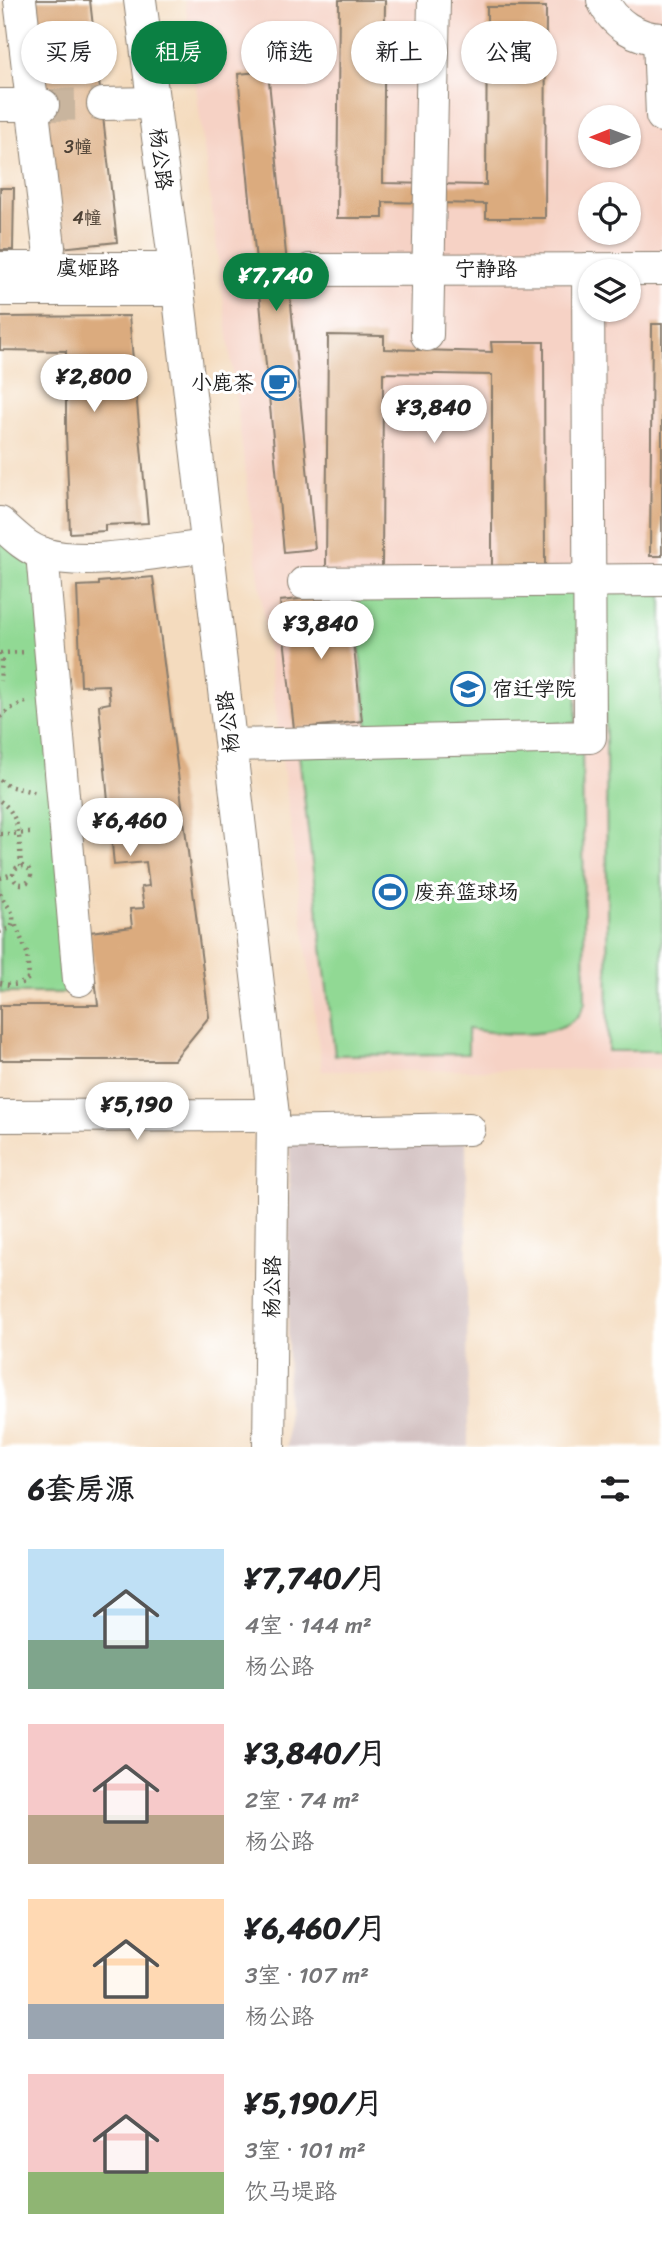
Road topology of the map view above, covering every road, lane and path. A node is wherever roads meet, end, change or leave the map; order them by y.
1 (20, 0) edge
2 (141, 0) edge
3 (434, 0) edge
4 (603, 0) edge
5 (661, 39) edge
6 (154, 103) junction
7 (103, 104) tunnel mouth
8 (0, 105) edge
9 (37, 105) junction
10 (662, 116) edge
11 (49, 247) dead end
12 (0, 268) edge
13 (578, 269) edge
14 (641, 269) edge
15 (662, 269) edge
16 (310, 270) dead end
17 (429, 270) junction
18 (176, 279) junction
19 (0, 290) edge
20 (588, 322) edge
21 (427, 335) dead end
22 (0, 523) edge
23 (208, 546) junction
24 (42, 554) junction
25 (589, 580) junction
26 (662, 580) edge
27 (304, 583) dead end
28 (0, 653) edge
29 (0, 681) edge
30 (231, 745) junction
31 (0, 780) edge
32 (63, 796) junction
33 (0, 801) edge
34 (30, 833) dead end
35 (0, 834) edge
36 (21, 866) junction
37 (13, 874) junction
38 (0, 878) edge
39 (0, 893) edge
40 (14, 921) junction
41 (0, 932) edge
42 (79, 980) dead end
43 (0, 983) edge
44 (0, 1116) edge
45 (273, 1124) junction
46 (469, 1129) dead end
47 (269, 1447) edge

1 - 9 street
2 - 6 street, 杨公路
3 - 17 street
4 - 5 street
5 - 10 street
6 - 7 street
6 - 18 street, 杨公路
8 - 9 street
9 - 11 street
12 - 18 street, 虞姬路
13 - 17 street, 宁静路
14 - 15 street, 宁静路
16 - 17 street, 宁静路
17 - 21 street
18 - 19 street
18 - 23 street, 杨公路
20 - 25 street
22 - 24 street
23 - 24 street
23 - 30 street, 杨公路
24 - 32 street
25 - 26 street
25 - 27 street
25 - 30 street
28 - 29 path
30 - 45 street, 杨公路
31 - 32 path
32 - 42 street
33 - 36 path
34 - 35 path, bridge
36 - 37 path
36 - 37 path
37 - 38 path
39 - 40 path
40 - 41 path
40 - 43 path
44 - 45 street
45 - 46 street
45 - 47 street, 杨公路

